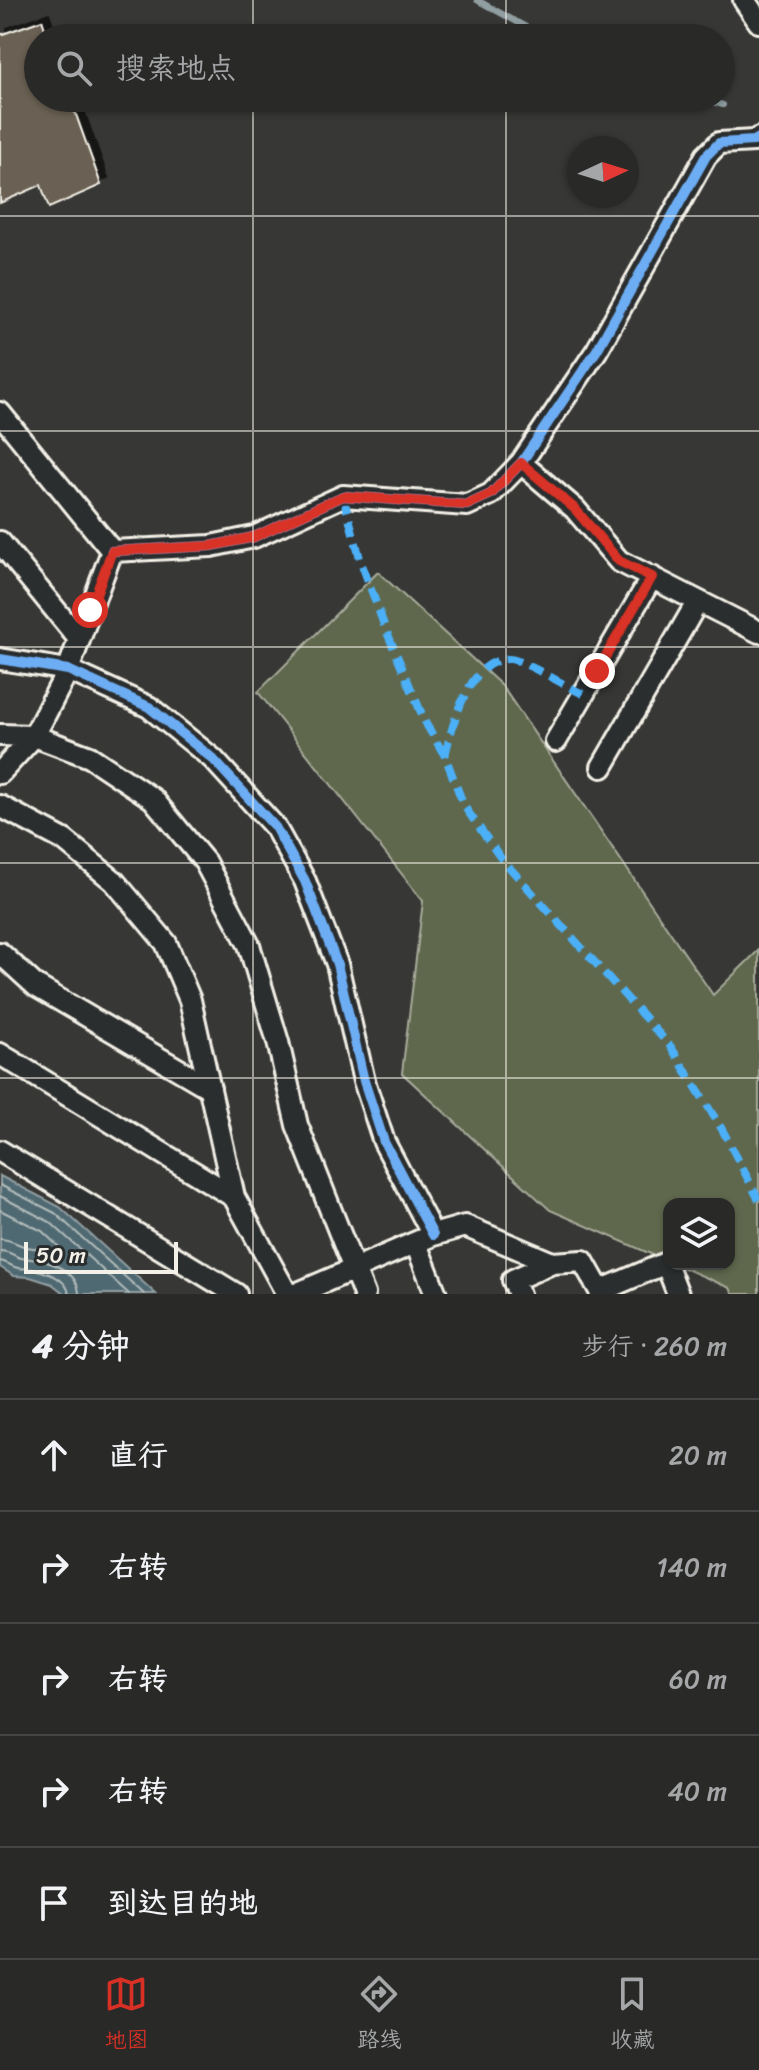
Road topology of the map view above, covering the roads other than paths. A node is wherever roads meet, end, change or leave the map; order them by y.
1 (744, 0) edge
2 (759, 22) edge
3 (759, 138) edge
4 (0, 413) edge
5 (521, 463) junction
6 (0, 542) edge
7 (112, 551) junction
8 (652, 577) junction
9 (698, 601) junction
10 (759, 632) edge
11 (79, 639) junction
12 (0, 659) edge
13 (68, 670) junction
14 (0, 735) edge
15 (34, 736) junction
16 (556, 741) dead end
17 (602, 767) dead end
18 (0, 773) edge
19 (0, 806) edge
20 (0, 953) edge
21 (0, 1054) edge
22 (210, 1088) junction
23 (0, 1151) edge
24 (234, 1197) junction
25 (424, 1239) junction
26 (552, 1263) junction
27 (355, 1269) junction
28 (600, 1293) edge
29 (236, 1294) edge
30 (287, 1294) edge
31 (296, 1294) edge
32 (364, 1294) edge
33 (436, 1294) edge
34 (519, 1294) edge
35 (678, 1294) edge

1 - 2 street
3 - 5 street
4 - 7 street
5 - 7 street
5 - 8 street
6 - 11 street
7 - 11 street
8 - 9 street
8 - 16 street
9 - 10 street
9 - 17 street
11 - 13 street
12 - 13 street
13 - 15 street
13 - 25 street
14 - 15 street
15 - 18 street
15 - 27 street
19 - 22 street
20 - 22 street
21 - 24 street
22 - 24 street
23 - 29 street
24 - 30 street
25 - 26 street
25 - 27 street
25 - 33 street
26 - 28 street
26 - 34 street
27 - 31 street
27 - 32 street
28 - 35 street

